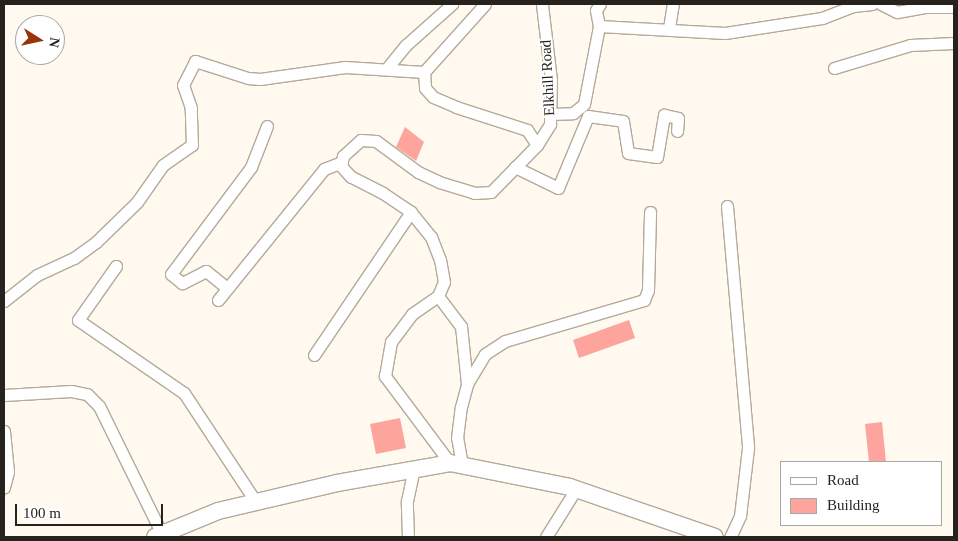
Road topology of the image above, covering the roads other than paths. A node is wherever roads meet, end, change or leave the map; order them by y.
1 (452, 4) edge
2 (485, 4) edge
3 (542, 4) edge
4 (600, 4) edge
5 (673, 4) edge
6 (872, 4) edge
7 (886, 6) edge
8 (954, 7) edge
9 (599, 26) junction
10 (669, 28) junction
11 (954, 43) edge
12 (388, 67) junction
13 (834, 68) dead end
14 (424, 72) junction
15 (550, 114) junction
16 (267, 126) dead end
17 (677, 131) dead end
18 (537, 145) junction
19 (342, 162) junction
20 (515, 167) junction
21 (727, 206) dead end
22 (411, 212) junction
23 (650, 212) dead end
24 (116, 266) dead end
25 (227, 288) junction
26 (438, 296) junction
27 (218, 300) dead end
28 (4, 302) edge
29 (314, 355) dead end
30 (467, 384) junction
31 (4, 394) edge
32 (4, 431) edge
33 (456, 464) junction
34 (414, 468) junction
35 (4, 487) edge
36 (576, 489) junction
37 (256, 502) junction
38 (166, 535) edge
39 (408, 537) edge
40 (546, 537) edge
41 (715, 537) edge
42 (730, 537) edge

1 - 12 street
2 - 14 street
3 - 15 street, Elkhill Road
4 - 9 street
5 - 10 street
6 - 10 street
7 - 8 street
9 - 10 street
9 - 15 street
11 - 13 street
12 - 14 street
12 - 28 street
14 - 18 street
15 - 18 street, Elkhill Road
16 - 25 street
17 - 20 street
18 - 20 street, Elkhill Road
19 - 20 street, Elkhill Road
19 - 22 street
19 - 25 street
21 - 42 street
22 - 26 street
22 - 29 street
23 - 30 street
24 - 37 street
25 - 27 street
26 - 30 street
26 - 33 street
30 - 33 street
31 - 38 street
32 - 35 street
33 - 34 highway
33 - 36 highway
34 - 37 highway
34 - 39 street
36 - 40 street
36 - 41 highway
37 - 38 highway

